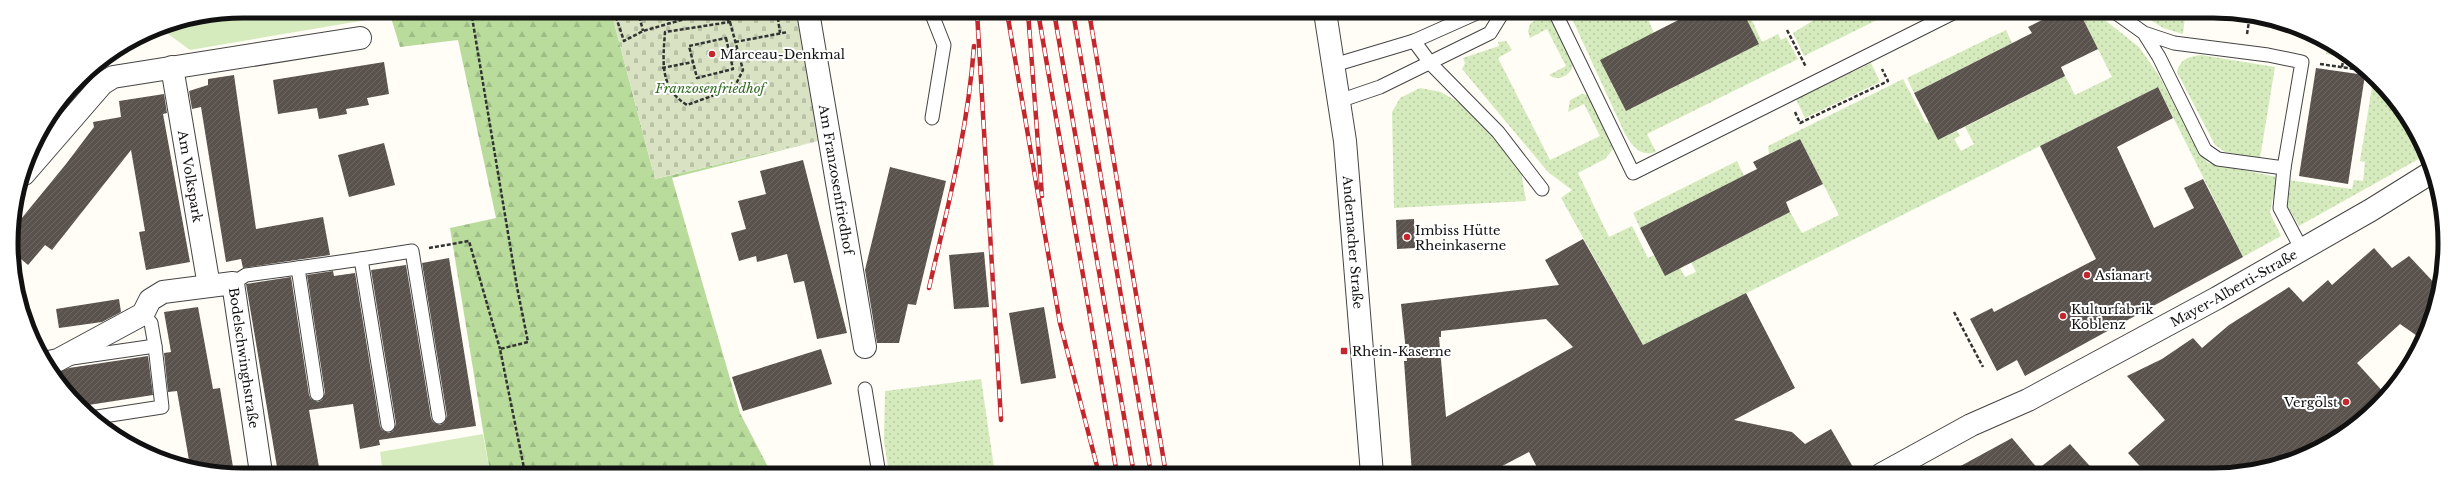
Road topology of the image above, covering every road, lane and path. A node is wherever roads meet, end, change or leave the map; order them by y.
1 (472, 18) edge
2 (616, 18) edge
3 (640, 18) edge
4 (667, 18) edge
5 (689, 18) edge
6 (726, 18) edge
7 (777, 18) edge
8 (933, 18) edge
9 (1326, 18) edge
10 (1466, 18) edge
11 (1500, 18) edge
12 (1558, 18) edge
13 (1943, 18) edge
14 (2123, 18) edge
15 (809, 20) edge
16 (730, 22) junction
17 (669, 24) junction
18 (1787, 30) dead end
19 (643, 31) junction
20 (780, 33) junction
21 (2144, 33) junction
22 (360, 38) dead end
23 (1414, 41) junction
24 (735, 42) junction
25 (737, 50) junction
26 (729, 52) junction
27 (1874, 52) junction
28 (2343, 60) edge
29 (693, 62) junction
30 (2302, 62) junction
31 (1431, 64) junction
32 (1334, 65) junction
33 (172, 67) junction
34 (2342, 67) junction
35 (662, 68) junction
36 (2356, 69) edge
37 (1814, 82) junction
38 (1787, 96) junction
39 (1339, 101) junction
40 (932, 118) dead end
41 (32, 164) edge
42 (2284, 168) junction
43 (2427, 175) edge
44 (1542, 189) dead end
45 (2302, 250) junction
46 (412, 251) junction
47 (361, 259) junction
48 (298, 268) junction
49 (232, 283) junction
50 (209, 286) junction
51 (1954, 312) dead end
52 (143, 314) junction
53 (155, 346) junction
54 (865, 347) dead end
55 (500, 349) junction
56 (54, 361) edge
57 (1983, 366) dead end
58 (865, 389) dead end
59 (317, 394) dead end
60 (100, 416) edge
61 (439, 417) dead end
62 (388, 425) dead end
63 (260, 468) edge
64 (524, 468) edge
65 (878, 468) edge
66 (1372, 468) edge
67 (1893, 468) edge

1 - 55 path
2 - 19 path
3 - 19 path
4 - 17 path
5 - 17 path
6 - 16 path
7 - 20 path
8 - 40 lane
9 - 32 street, Andernacher Straße
10 - 23 lane
11 - 31 lane
12 - 38 lane
13 - 27 lane
14 - 21 lane
15 - 20 path
15 - 54 street, Am Franzosenfriedhof
16 - 24 path
16 - 35 path
17 - 19 path
18 - 37 path
20 - 24 path
21 - 30 lane
21 - 42 lane
22 - 33 street
23 - 31 lane
23 - 32 lane
24 - 25 path
25 - 26 path
25 - 35 path
26 - 29 path
26 - 29 path
27 - 37 lane
27 - 38 path
28 - 34 path
29 - 35 path
30 - 34 path
30 - 42 lane
31 - 39 lane
31 - 44 lane
32 - 39 street, Andernacher Straße
33 - 41 street
33 - 50 street, Am Volkspark
34 - 36 path
37 - 38 lane
39 - 66 street, Andernacher Straße
42 - 45 lane
43 - 45 street, Mayer-Alberti-Straße
45 - 67 street, Mayer-Alberti-Straße
46 - 47 lane
46 - 55 path
46 - 61 lane
47 - 48 lane
47 - 62 lane
48 - 49 lane
48 - 59 lane
49 - 50 street, Bodelschwinghstraße
49 - 63 street, Bodelschwinghstraße
50 - 52 street, Bodelschwinghstraße
51 - 57 path
52 - 53 lane
52 - 56 street, Bodelschwinghstraße
53 - 56 lane
53 - 60 lane
55 - 64 path
58 - 65 lane

